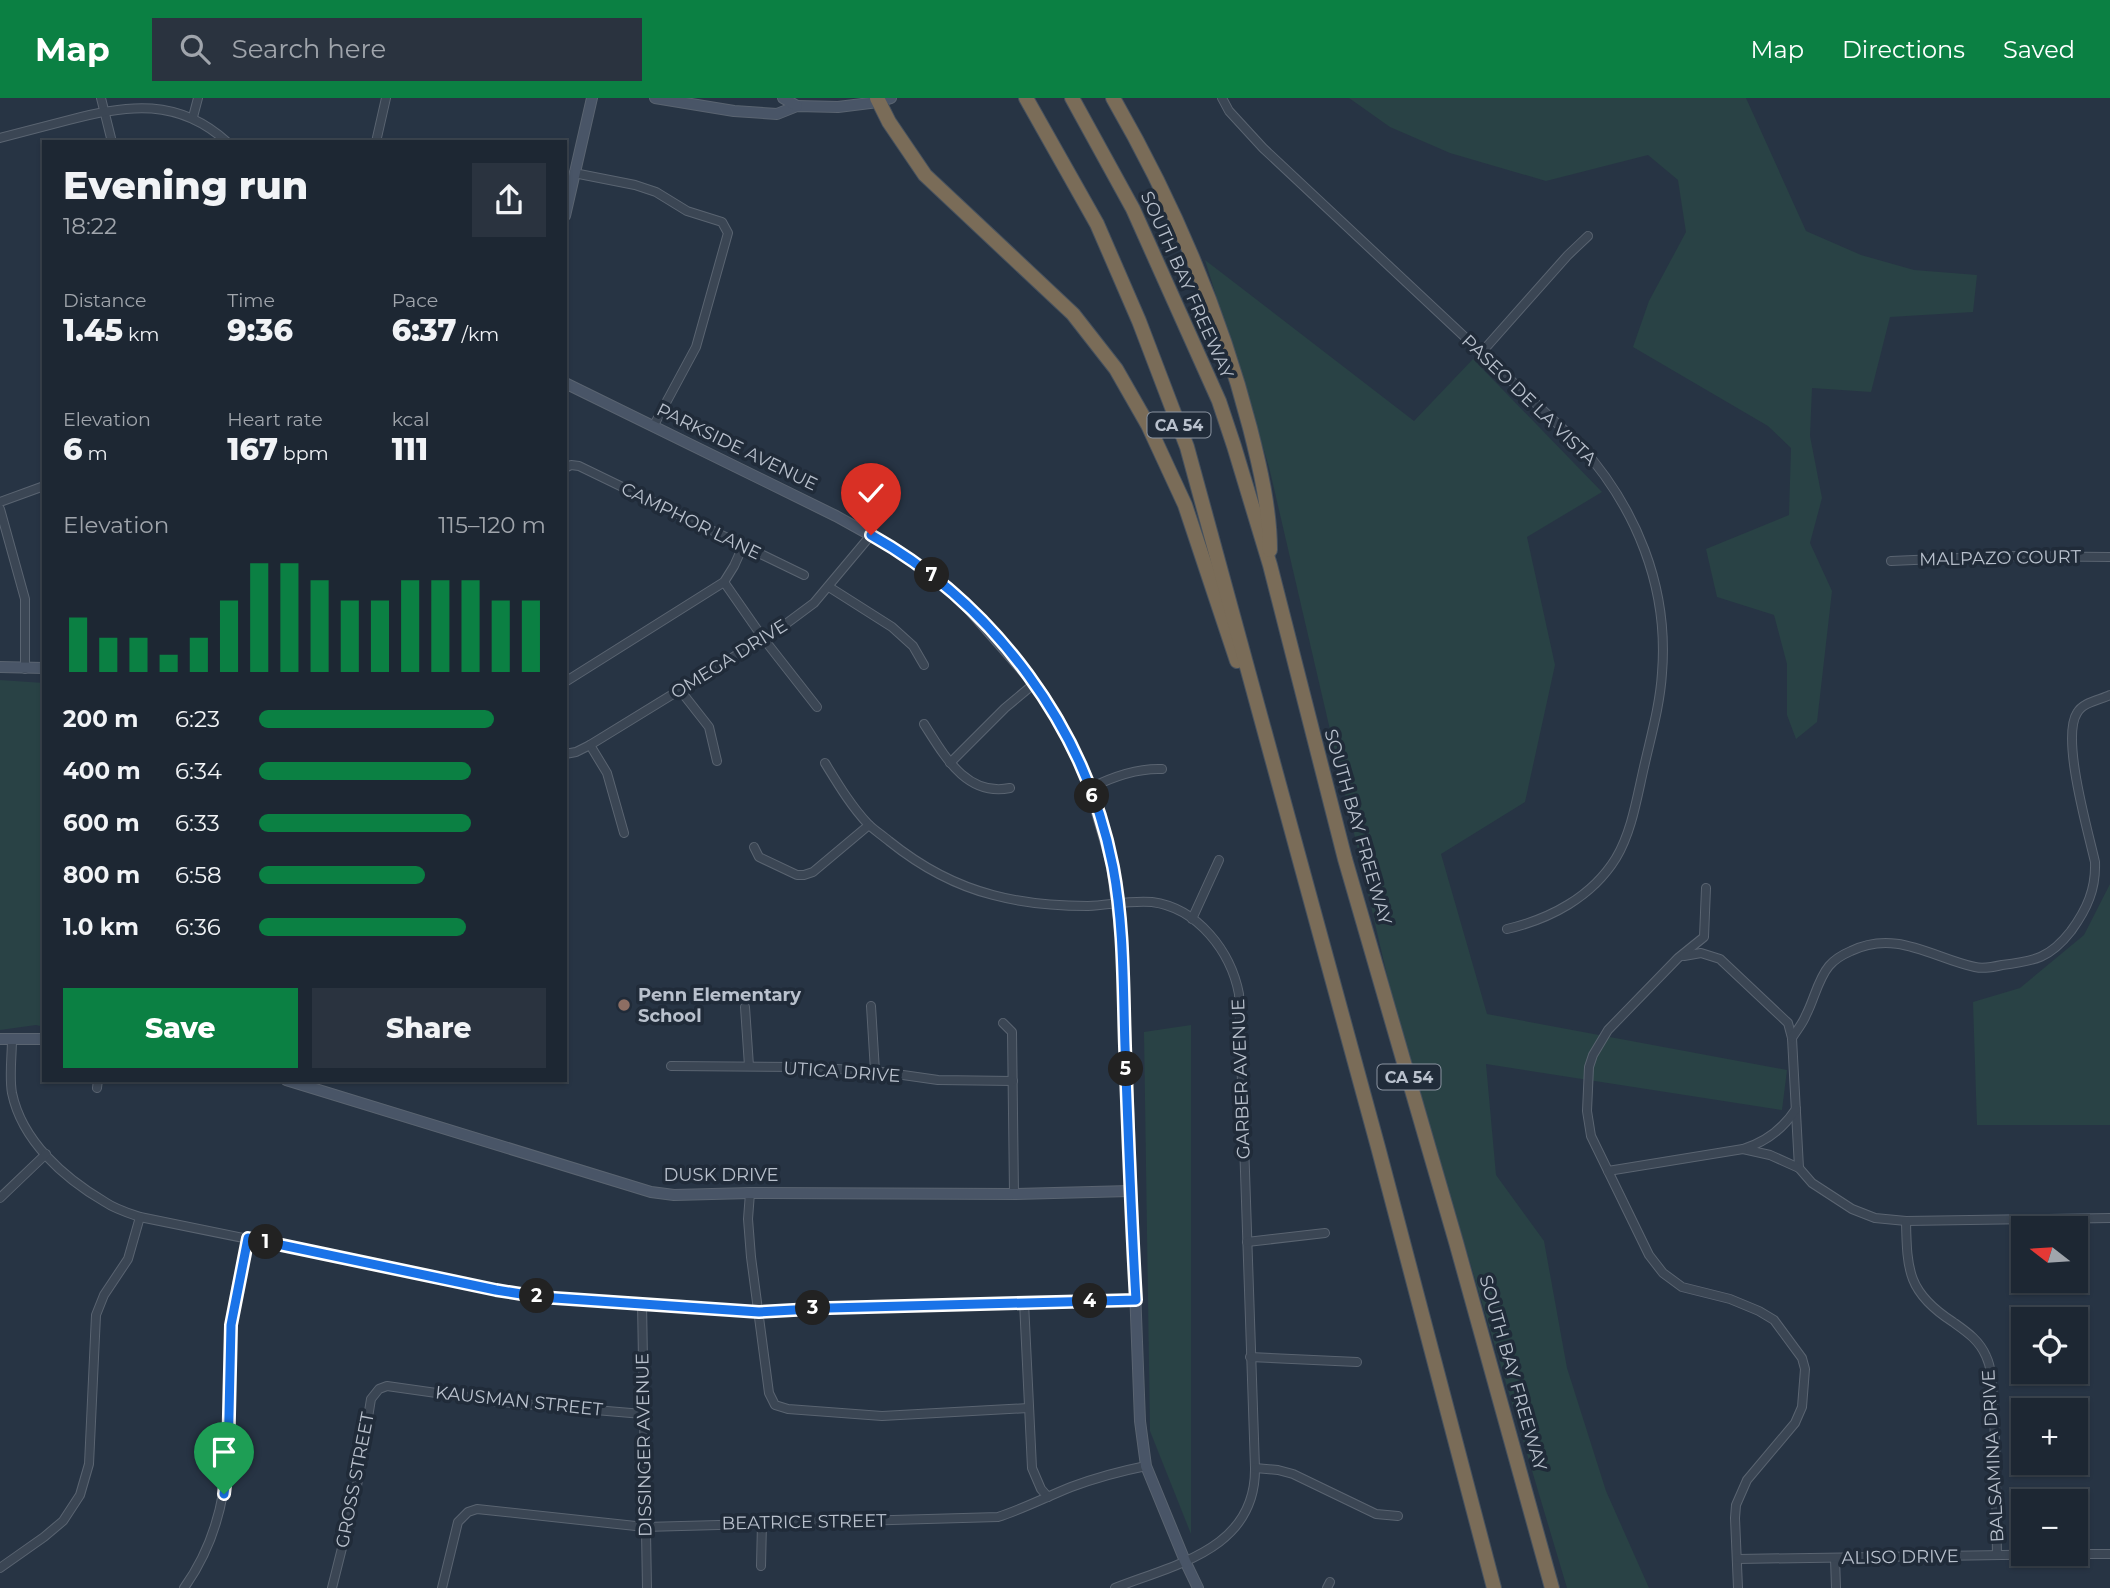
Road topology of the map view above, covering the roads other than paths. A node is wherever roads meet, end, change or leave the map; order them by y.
1 (101, 98) edge
2 (198, 98) edge
3 (386, 98) edge
4 (592, 98) edge
5 (655, 98) edge
6 (783, 98) edge
7 (1026, 98) edge
8 (1072, 98) edge
9 (1113, 98) edge
10 (1222, 98) edge
11 (882, 99) edge
12 (797, 106) junction
13 (104, 110) junction
14 (193, 117) junction
15 (0, 138) edge
16 (112, 140) edge
17 (225, 140) edge
18 (376, 140) edge
19 (574, 173) junction
20 (567, 206) edge
21 (1588, 236) dead end
22 (1481, 353) junction
23 (567, 384) edge
24 (654, 425) junction
25 (567, 467) edge
26 (42, 487) edge
27 (0, 502) edge
28 (0, 509) edge
29 (871, 535) junction
30 (743, 546) junction
31 (2110, 557) edge
32 (1891, 561) dead end
33 (1270, 565) junction
34 (804, 575) dead end
35 (724, 582) junction
36 (829, 587) junction
37 (763, 638) junction
38 (924, 665) dead end
39 (0, 667) edge
40 (42, 668) edge
41 (25, 669) junction
42 (567, 681) edge
43 (1035, 683) junction
44 (680, 690) junction
45 (2110, 695) edge
46 (817, 707) dead end
47 (924, 724) dead end
48 (590, 745) junction
49 (567, 754) edge
50 (717, 761) dead end
51 (825, 763) dead end
52 (950, 763) junction
53 (1162, 769) dead end
54 (1277, 774) junction
55 (1010, 788) dead end
56 (1090, 788) junction
57 (869, 825) junction
58 (624, 833) dead end
59 (754, 847) dead end
60 (1219, 860) dead end
61 (1706, 888) dead end
62 (1118, 904) junction
63 (1192, 919) junction
64 (1507, 929) dead end
65 (1678, 958) junction
66 (871, 1006) dead end
67 (746, 1007) dead end
68 (1003, 1023) dead end
69 (1793, 1038) junction
70 (6, 1039) edge
71 (42, 1039) edge
72 (671, 1066) dead end
73 (749, 1066) junction
74 (875, 1071) junction
75 (293, 1082) edge
76 (1013, 1082) junction
77 (1796, 1109) junction
78 (1743, 1149) junction
79 (46, 1154) junction
80 (1799, 1168) junction
81 (1608, 1171) junction
82 (1130, 1191) junction
83 (750, 1193) junction
84 (1014, 1194) junction
85 (0, 1198) edge
86 (140, 1217) junction
87 (2110, 1218) edge
88 (1906, 1222) junction
89 (1325, 1233) dead end
90 (248, 1238) junction
91 (1247, 1242) junction
92 (1136, 1300) junction
93 (1024, 1302) junction
94 (642, 1303) junction
95 (759, 1312) junction
96 (1250, 1357) junction
97 (1357, 1362) dead end
98 (394, 1387) joint
99 (1028, 1408) junction
100 (643, 1414) junction
101 (1146, 1466) junction
102 (1255, 1468) junction
103 (1048, 1497) junction
104 (1398, 1516) dead end
105 (762, 1523) junction
106 (645, 1527) junction
107 (2088, 1554) edge
108 (2110, 1554) edge
109 (1997, 1555) junction
110 (2011, 1555) edge
111 (1835, 1558) junction
112 (1738, 1559) junction
113 (1185, 1560) junction
114 (761, 1566) dead end
115 (0, 1568) edge
116 (184, 1588) edge
117 (332, 1588) edge
118 (442, 1588) edge
119 (647, 1588) edge
120 (1115, 1588) edge
121 (1198, 1588) edge
122 (1494, 1588) edge
123 (1552, 1588) edge
124 (1738, 1588) edge
125 (1836, 1588) edge

1 - 13 street
2 - 14 street
3 - 18 street
4 - 19 main road
5 - 12 main road
6 - 12 main road
7 - 54 highway, CA 54
8 - 33 highway, SOUTH BAY FREEWAY / CA 54
9 - 33 highway
10 - 22 street, PASEO DE LA VISTA
11 - 12 main road
11 - 54 highway
13 - 14 street
13 - 15 street
13 - 16 street
14 - 17 street
19 - 20 main road
19 - 24 street
21 - 22 street
22 - 64 street, PASEO DE LA VISTA
23 - 24 main road, PARKSIDE AVENUE
24 - 29 main road, PARKSIDE AVENUE
25 - 30 street, CAMPHOR LANE
26 - 27 street
28 - 41 street
29 - 36 street, OMEGA DRIVE
29 - 43 main road, PARKSIDE AVENUE
30 - 34 street, CAMPHOR LANE
30 - 35 street
31 - 32 street, MALPAZO COURT
33 - 123 highway, SOUTH BAY FREEWAY / CA 54
35 - 37 street
35 - 42 street
36 - 37 street, OMEGA DRIVE
36 - 38 street
37 - 44 street, OMEGA DRIVE
37 - 46 street
39 - 41 main road
40 - 41 main road
43 - 52 street
43 - 56 main road, PARKSIDE AVENUE
44 - 48 street, OMEGA DRIVE
44 - 50 street
45 - 69 street
47 - 52 street
48 - 49 street, OMEGA DRIVE
48 - 58 street
51 - 57 street, GARBER AVENUE
52 - 55 street
53 - 56 street
54 - 122 highway, CA 54
56 - 62 main road, PARKSIDE AVENUE
57 - 59 street
57 - 62 street, GARBER AVENUE
60 - 63 street
61 - 65 street
62 - 63 street, GARBER AVENUE
62 - 82 main road, PARKSIDE AVENUE
63 - 91 street, GARBER AVENUE
65 - 69 street
65 - 81 street
66 - 74 street
67 - 73 street
68 - 76 street
69 - 77 street
70 - 71 main road
70 - 79 street
72 - 73 street, UTICA DRIVE
73 - 74 street, UTICA DRIVE
74 - 76 street, UTICA DRIVE
75 - 83 main road, DUSK DRIVE
76 - 84 street
77 - 78 street
77 - 80 street
78 - 80 street
78 - 81 street
79 - 85 street
79 - 86 street
80 - 88 street
81 - 112 street
82 - 84 main road, DUSK DRIVE
82 - 92 main road, PARKSIDE AVENUE
83 - 84 main road, DUSK DRIVE
83 - 95 street
86 - 90 street
86 - 115 street
87 - 88 street
88 - 109 street, BALSAMINA DRIVE
89 - 91 street
90 - 94 street
90 - 116 street
91 - 96 street, GARBER AVENUE
92 - 93 street
92 - 101 main road, PARKSIDE AVENUE
93 - 95 street
93 - 99 street
94 - 95 street
94 - 100 street, DISSINGER AVENUE
95 - 99 street
96 - 97 street
96 - 102 street, GARBER AVENUE
98 - 100 street, KAUSMAN STREET
98 - 117 street, GROSS STREET
99 - 103 street
100 - 106 street, DISSINGER AVENUE
101 - 103 street, BEATRICE STREET
101 - 113 main road, PARKSIDE AVENUE
102 - 104 street
102 - 113 street, GARBER AVENUE
103 - 105 street, BEATRICE STREET
105 - 106 street, BEATRICE STREET
105 - 114 street
106 - 118 street, BEATRICE STREET
106 - 119 street, DISSINGER AVENUE
107 - 108 street
109 - 110 street, ALISO DRIVE
109 - 111 street, ALISO DRIVE
111 - 112 street, ALISO DRIVE
111 - 125 street
112 - 124 street
113 - 120 street, GARBER AVENUE
113 - 121 main road, PARKSIDE AVENUE

